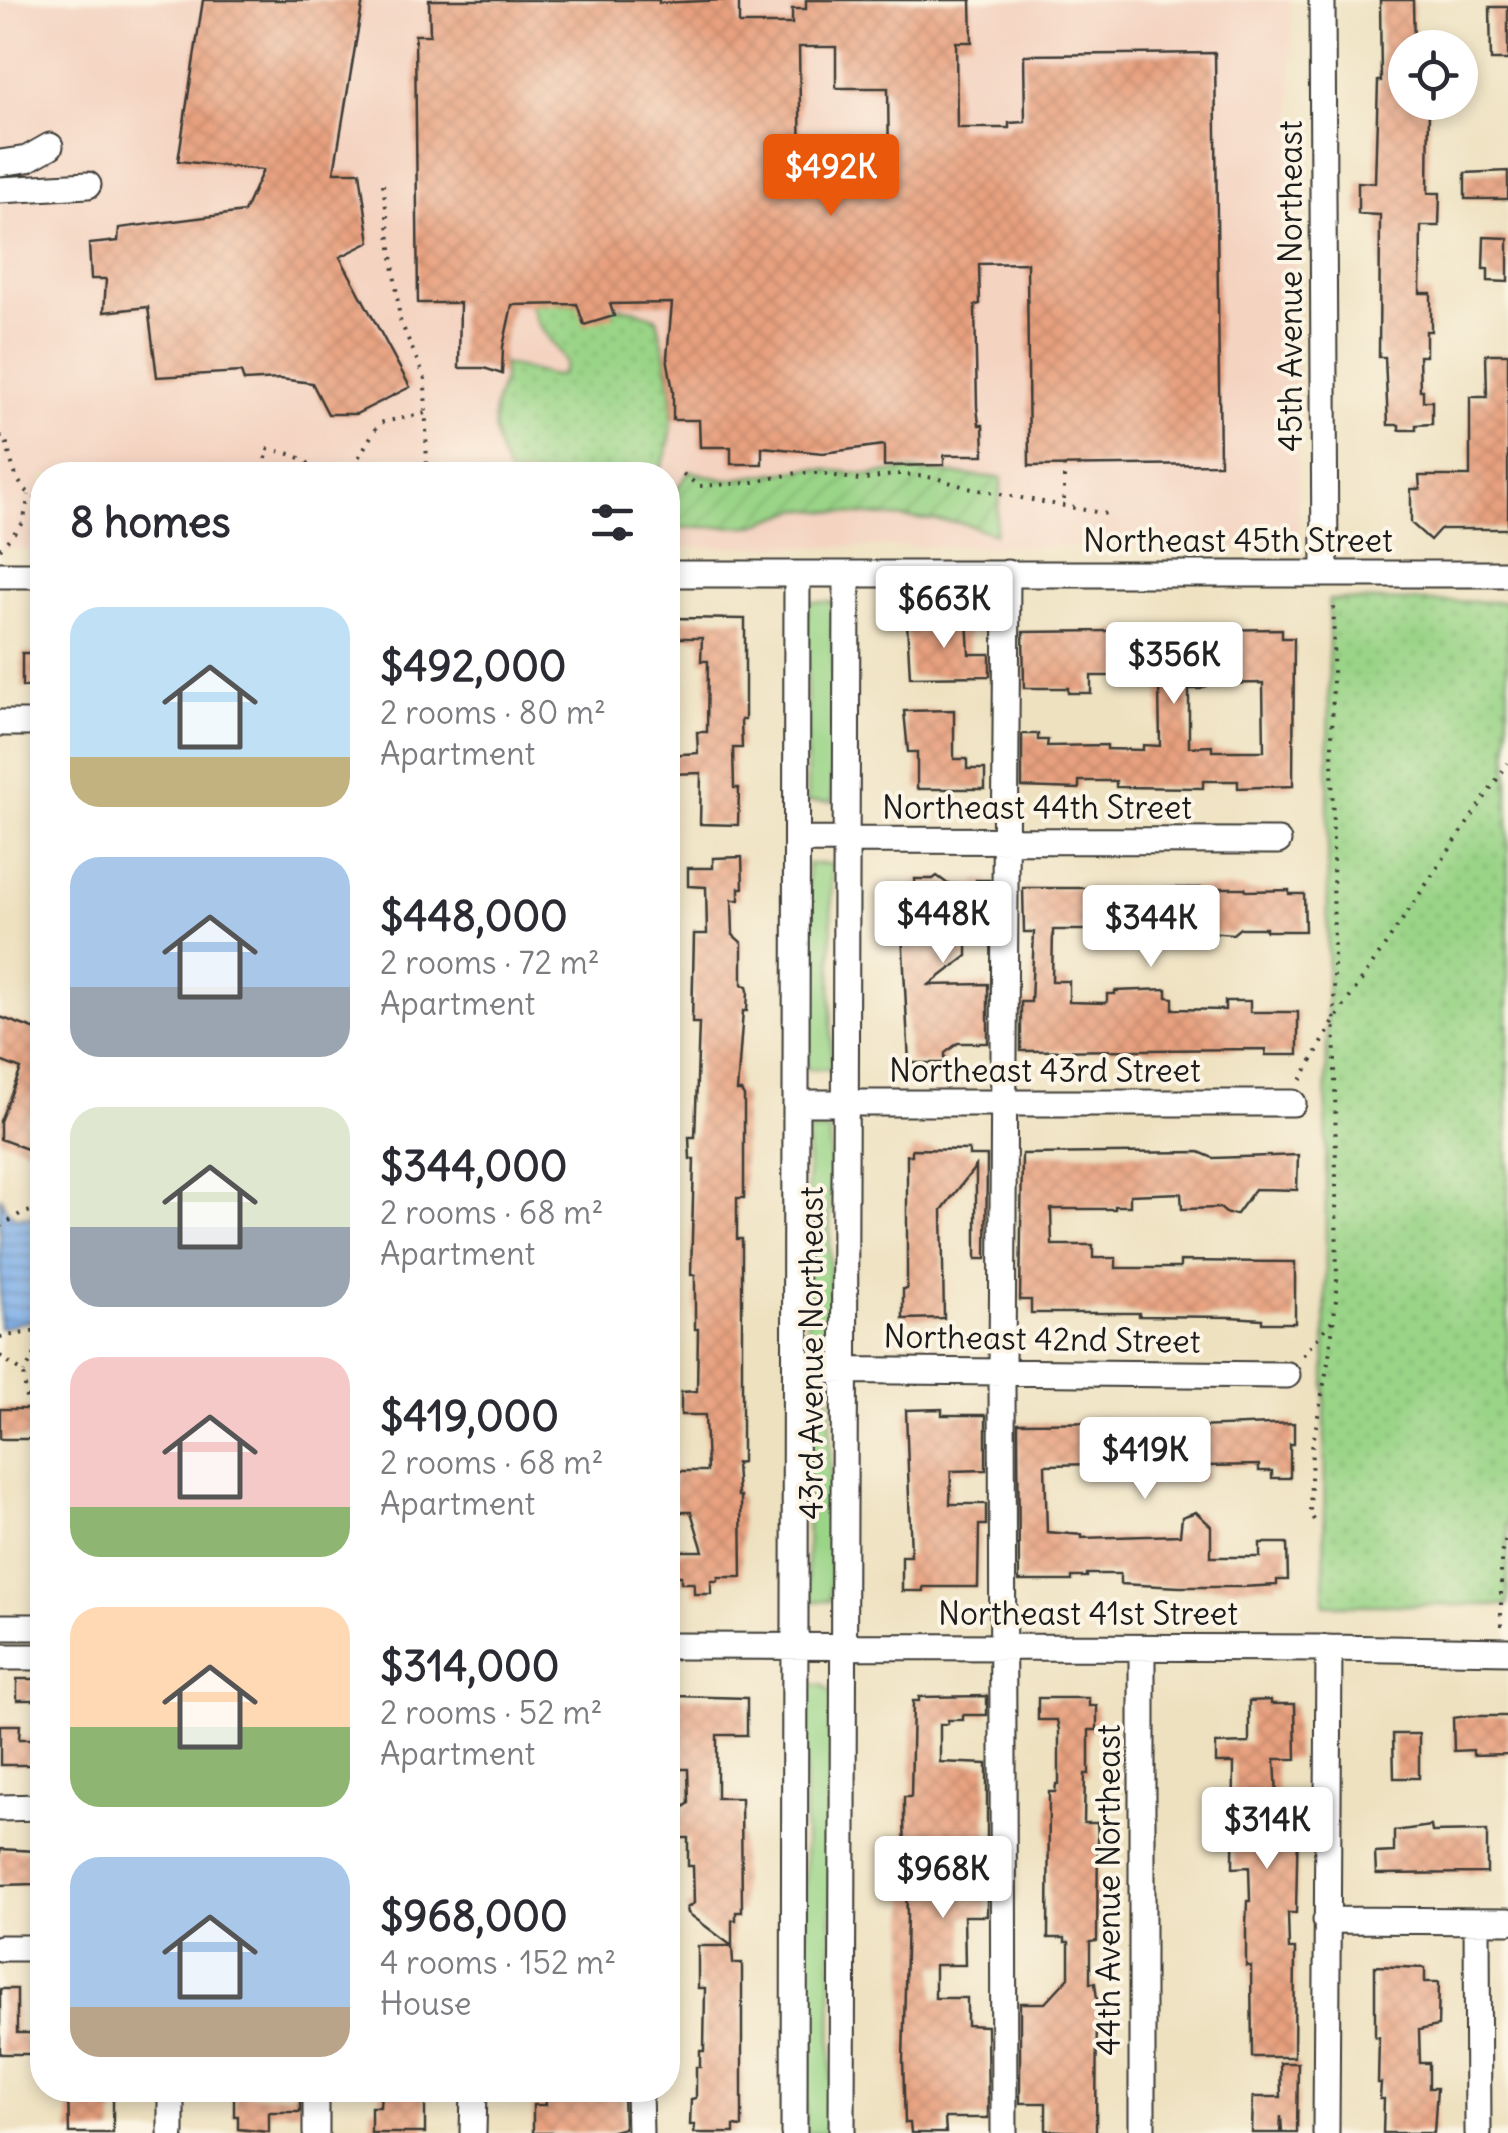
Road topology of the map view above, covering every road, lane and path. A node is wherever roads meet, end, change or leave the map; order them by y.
1 (1322, 0) edge
2 (50, 146) dead end
3 (0, 162) edge
4 (382, 184) dead end
5 (88, 185) dead end
6 (0, 190) edge
7 (426, 413) junction
8 (0, 437) edge
9 (266, 459) dead end
10 (309, 462) edge
11 (356, 462) edge
12 (426, 462) edge
13 (1064, 466) dead end
14 (683, 474) dead end
15 (29, 495) joint
16 (1064, 504) junction
17 (1112, 515) dead end
18 (0, 549) edge
19 (1326, 572) junction
20 (1008, 573) junction
21 (680, 574) edge
22 (797, 574) junction
23 (847, 574) junction
24 (1508, 574) edge
25 (0, 575) edge
26 (30, 575) edge
27 (1334, 600) dead end
28 (0, 723) edge
29 (30, 723) edge
30 (1508, 763) edge
31 (1004, 838) junction
32 (797, 840) junction
33 (846, 840) junction
34 (1278, 841) dead end
35 (1336, 1018) junction
36 (796, 1103) junction
37 (1293, 1103) joint
38 (845, 1104) junction
39 (1004, 1104) junction
40 (30, 1211) edge
41 (0, 1227) edge
42 (1334, 1318) junction
43 (30, 1332) edge
44 (0, 1337) edge
45 (0, 1356) edge
46 (30, 1363) edge
47 (796, 1370) junction
48 (844, 1370) junction
49 (1002, 1371) junction
50 (24, 1373) junction
51 (1287, 1374) joint
52 (26, 1399) dead end
53 (1314, 1520) dead end
54 (1508, 1532) edge
55 (0, 1627) edge
56 (30, 1627) edge
57 (680, 1646) edge
58 (795, 1646) junction
59 (843, 1646) junction
60 (1003, 1646) junction
61 (1142, 1648) junction
62 (1329, 1648) junction
63 (1504, 1651) edge
64 (0, 1657) edge
65 (30, 1657) edge
66 (0, 1808) edge
67 (30, 1808) edge
68 (1326, 1920) junction
69 (1477, 1920) junction
70 (1508, 1920) edge
71 (0, 1948) edge
72 (30, 1948) edge
73 (171, 2102) edge
74 (316, 2102) edge
75 (474, 2102) edge
76 (640, 2102) edge
77 (171, 2133) edge
78 (316, 2133) edge
79 (474, 2133) edge
80 (640, 2133) edge
81 (794, 2133) edge
82 (842, 2133) edge
83 (1004, 2133) edge
84 (1142, 2133) edge
85 (1326, 2133) edge
86 (1478, 2133) edge

1 - 19 street, 45th Avenue Northeast
2 - 3 street
4 - 7 path
5 - 6 street
7 - 11 path
7 - 12 path
8 - 15 path
9 - 10 path
13 - 16 path
14 - 16 path
15 - 18 path
16 - 17 path
19 - 20 street, Northeast 45th Street
19 - 24 street, Northeast 45th Street
20 - 23 street, Northeast 45th Street
20 - 31 street
21 - 22 street, Northeast 45th Street
22 - 23 street, Northeast 45th Street
22 - 32 street, 43rd Avenue Northeast
23 - 33 street, 43rd Avenue Northeast
25 - 26 street
27 - 35 path
28 - 29 street
30 - 35 path
31 - 33 street, Northeast 44th Street
31 - 34 street, Northeast 44th Street
31 - 39 street
32 - 33 street, Northeast 44th Street
32 - 36 street, 43rd Avenue Northeast
33 - 38 street, 43rd Avenue Northeast
35 - 37 path
35 - 42 path
36 - 38 street, Northeast 43rd Street
36 - 47 street, 43rd Avenue Northeast
37 - 39 street, Northeast 43rd Street
38 - 39 street, Northeast 43rd Street
38 - 48 street, 43rd Avenue Northeast
39 - 49 street
40 - 41 path
42 - 51 path
42 - 53 path
43 - 44 path
45 - 50 path
46 - 50 path
47 - 48 street, Northeast 42nd Street
47 - 58 street, 43rd Avenue Northeast
48 - 49 street, Northeast 42nd Street
48 - 59 street, 43rd Avenue Northeast
49 - 51 street, Northeast 42nd Street
49 - 60 street
50 - 52 path
54 - 63 path
55 - 56 street
57 - 58 street, Northeast 41st Street
58 - 59 street, Northeast 41st Street
58 - 81 street, 43rd Avenue Northeast
59 - 60 street, Northeast 41st Street
59 - 82 street, 43rd Avenue Northeast
60 - 61 street, Northeast 41st Street
60 - 83 street
61 - 62 street, Northeast 41st Street
61 - 84 street, 44th Avenue Northeast
62 - 63 street, Northeast 41st Street
62 - 68 street
64 - 65 street
66 - 67 street
68 - 69 street
68 - 85 street
69 - 70 street
69 - 86 street
71 - 72 street
73 - 77 street
74 - 78 street
75 - 79 street
76 - 80 street

